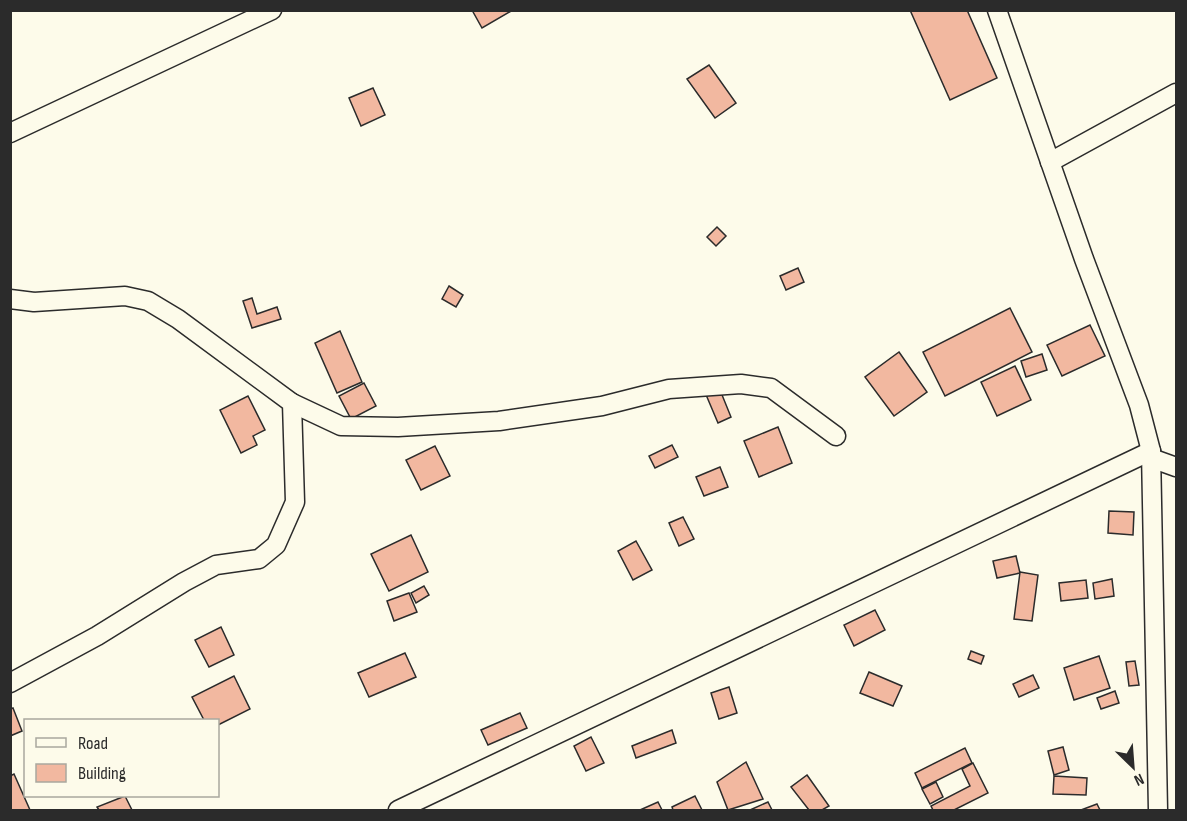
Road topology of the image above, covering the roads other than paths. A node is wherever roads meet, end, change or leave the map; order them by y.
1 (272, 10) edge
2 (997, 10) edge
3 (1176, 93) edge
4 (10, 133) edge
5 (1050, 162) junction
6 (10, 299) edge
7 (292, 403) junction
8 (836, 436) dead end
9 (1151, 455) junction
10 (1174, 462) edge
11 (10, 683) edge
12 (398, 810) edge
13 (1158, 810) edge

1 - 4 street
2 - 5 street
3 - 5 street
5 - 9 street
6 - 7 street
7 - 8 street
7 - 11 street
9 - 10 street
9 - 12 street
9 - 13 street

